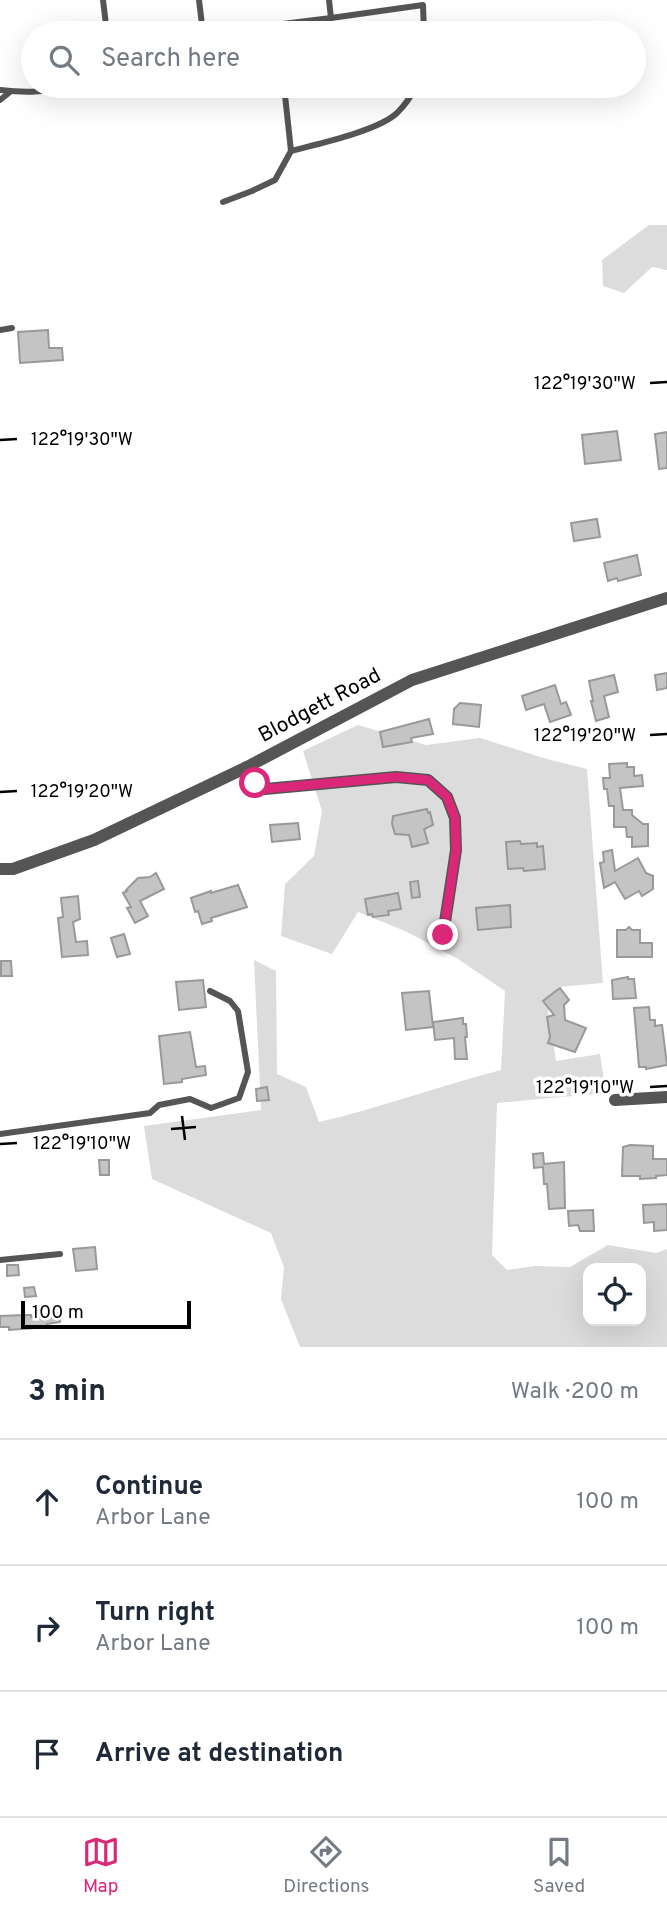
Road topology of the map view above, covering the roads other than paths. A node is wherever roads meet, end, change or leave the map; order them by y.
1 (103, 0) edge
2 (199, 0) edge
3 (329, 0) edge
4 (423, 3) edge
5 (331, 18) junction
6 (106, 21) edge
7 (202, 21) edge
8 (308, 21) edge
9 (424, 21) edge
10 (0, 90) edge
11 (21, 91) edge
12 (10, 92) junction
13 (285, 98) edge
14 (408, 98) edge
15 (0, 100) edge
16 (291, 150) junction
17 (223, 202) dead end
18 (12, 328) dead end
19 (0, 330) edge
20 (667, 598) edge
21 (247, 767) junction
22 (0, 869) edge
23 (443, 935) dead end
24 (210, 991) dead end
25 (667, 1097) edge
26 (615, 1100) dead end
27 (0, 1134) edge
28 (60, 1254) dead end
29 (0, 1260) edge

1 - 6 lane
2 - 7 lane
3 - 5 lane
4 - 5 lane
4 - 9 lane
5 - 8 lane
10 - 12 lane
11 - 12 lane
12 - 15 lane
13 - 16 lane
14 - 16 lane
16 - 17 lane
18 - 19 lane
20 - 21 street, Blodgett Road
21 - 22 street, Blodgett Road
21 - 23 street
24 - 27 lane
25 - 26 street
28 - 29 lane

